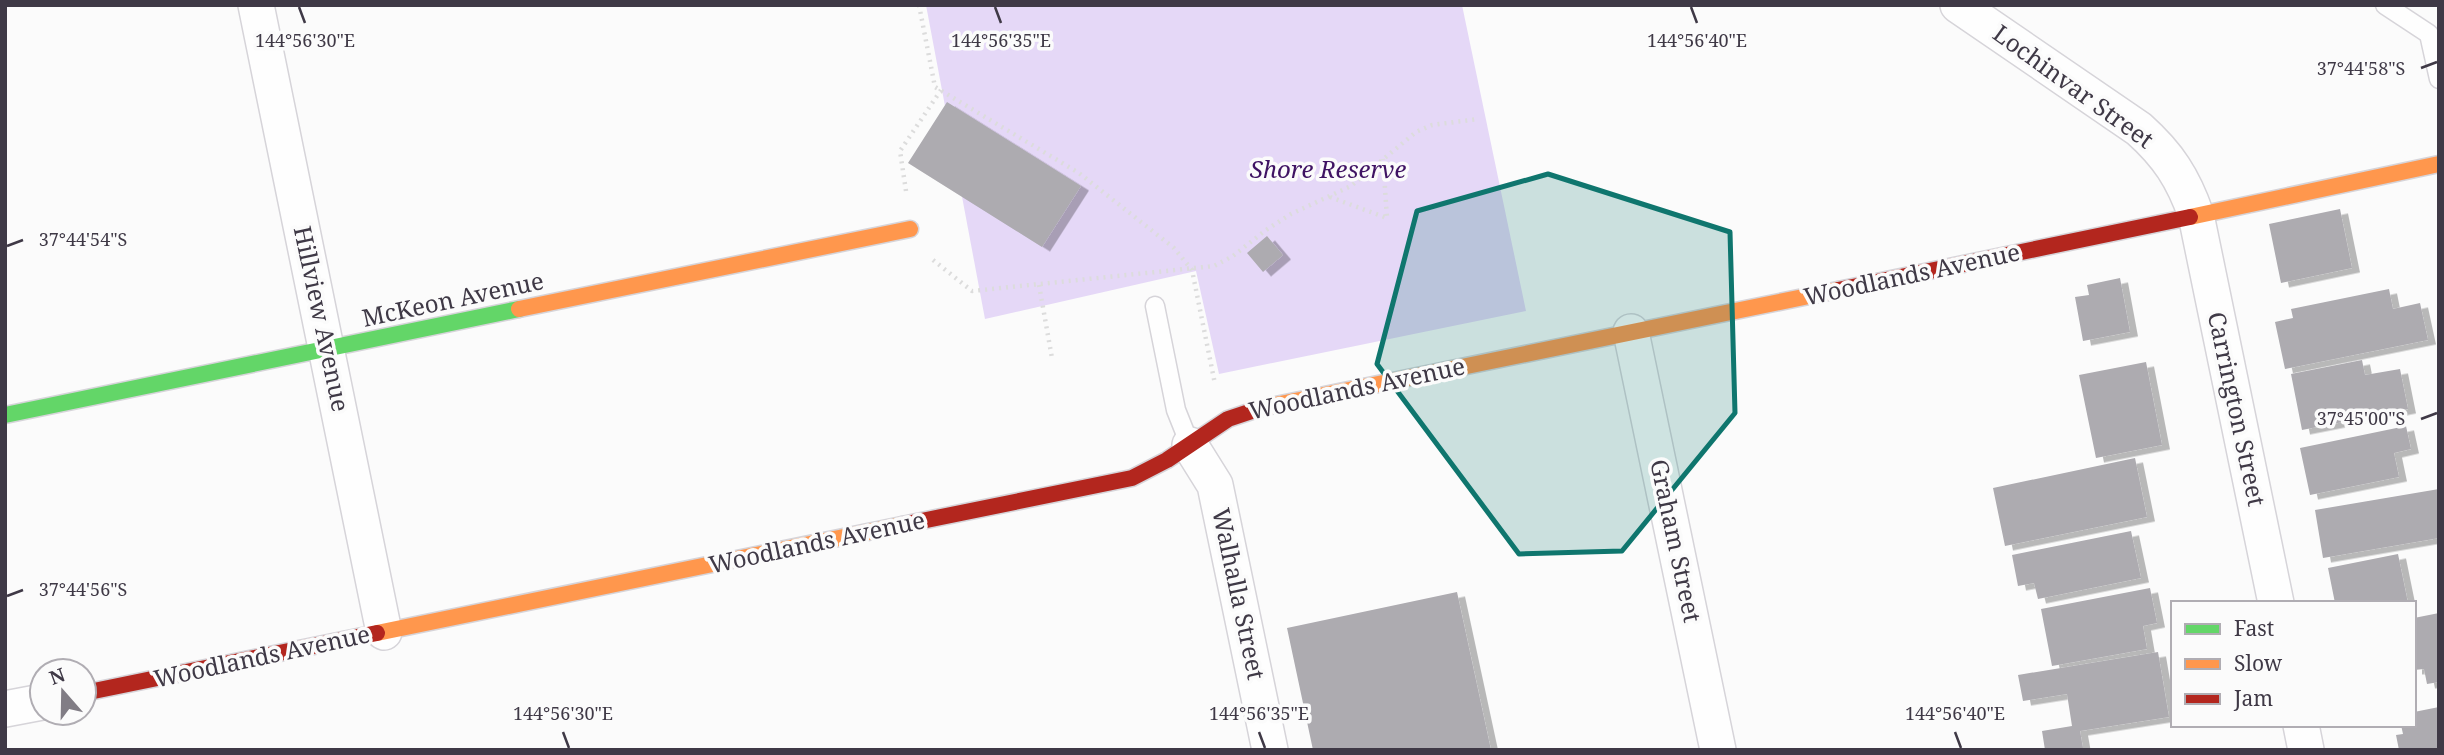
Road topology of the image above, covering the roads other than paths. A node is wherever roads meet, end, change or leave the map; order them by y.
1 (256, 5) edge
2 (1958, 5) edge
3 (2385, 5) edge
4 (2439, 79) edge
5 (2439, 164) edge
6 (2196, 215) junction
7 (910, 229) dead end
8 (1155, 306) dead end
9 (1631, 331) junction
10 (327, 349) junction
11 (5, 415) edge
12 (1190, 445) junction
13 (2276, 601) edge
14 (384, 632) junction
15 (98, 690) edge
16 (28, 705) edge
17 (5, 709) edge
18 (2301, 727) edge
19 (1270, 750) edge
20 (1718, 750) edge
21 (2306, 750) edge

1 - 10 street, Hillview Avenue
2 - 6 street, Lochinvar Street
3 - 4 lane
5 - 6 street, Woodlands Avenue
6 - 9 street, Woodlands Avenue
6 - 13 street, Carrington Street
7 - 10 street, McKeon Avenue
8 - 12 lane
9 - 12 street, Woodlands Avenue
9 - 20 street, Graham Street
10 - 11 street, McKeon Avenue
10 - 14 street, Hillview Avenue
12 - 14 street, Woodlands Avenue
12 - 19 street, Walhalla Street
14 - 15 street, Woodlands Avenue
16 - 17 street
18 - 21 street

